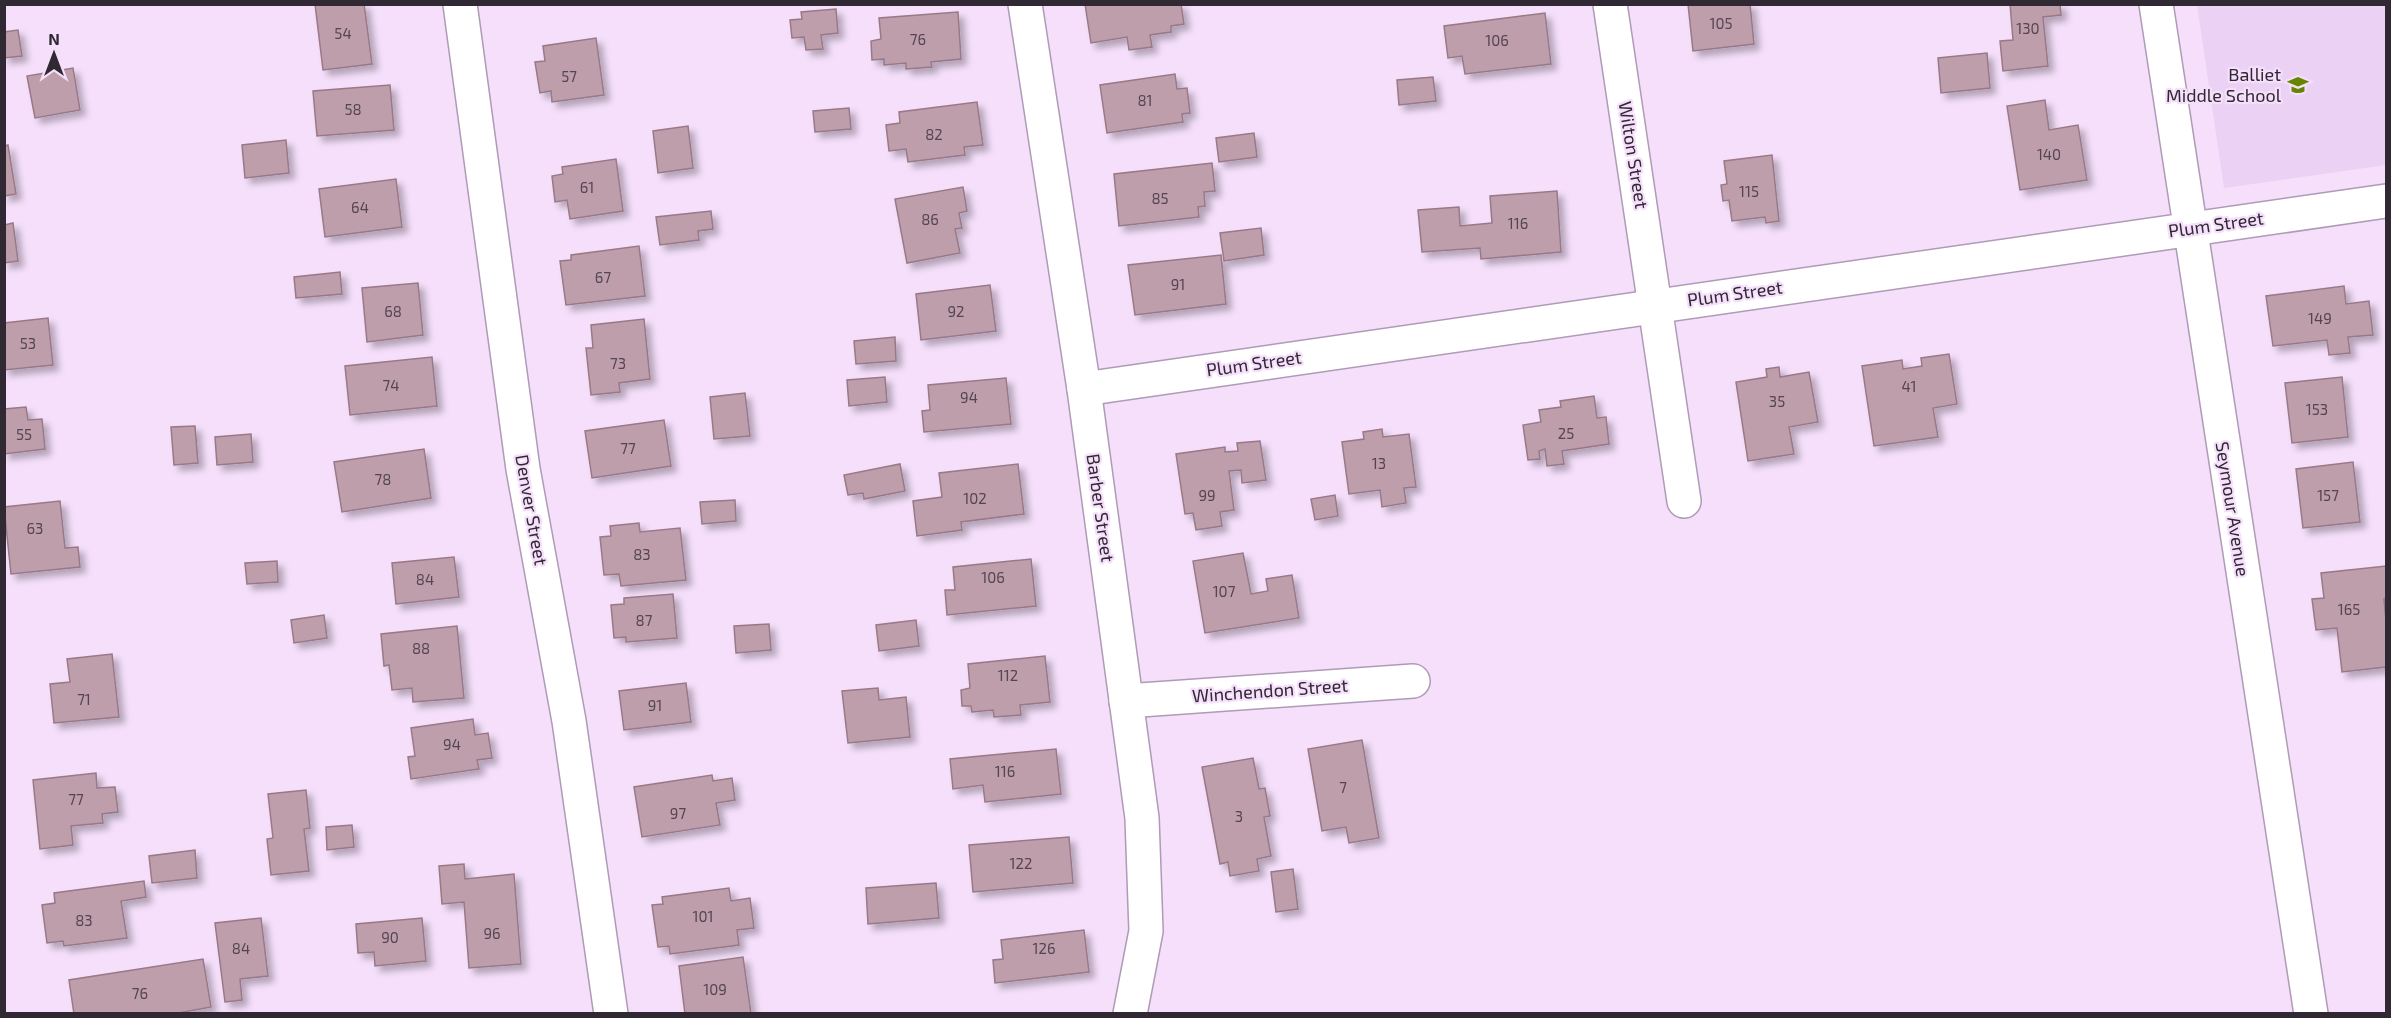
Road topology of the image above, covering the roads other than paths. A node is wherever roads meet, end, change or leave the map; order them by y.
1 (460, 4) edge
2 (1025, 4) edge
3 (1610, 4) edge
4 (2156, 4) edge
5 (2386, 201) edge
6 (2190, 228) junction
7 (1655, 305) junction
8 (1084, 389) junction
9 (1684, 501) dead end
10 (1413, 681) dead end
11 (1126, 701) junction
12 (611, 1014) edge
13 (1130, 1014) edge
14 (2311, 1014) edge

1 - 12 street, Denver Street
2 - 8 street, Barber Street
3 - 7 street, Wilton Street
4 - 6 street, Seymour Avenue
5 - 6 street, Plum Street
6 - 7 street, Plum Street
6 - 14 street, Seymour Avenue
7 - 8 street, Plum Street
7 - 9 street, Wilton Street
8 - 11 street, Barber Street
10 - 11 street, Winchendon Street
11 - 13 street, Barber Street

